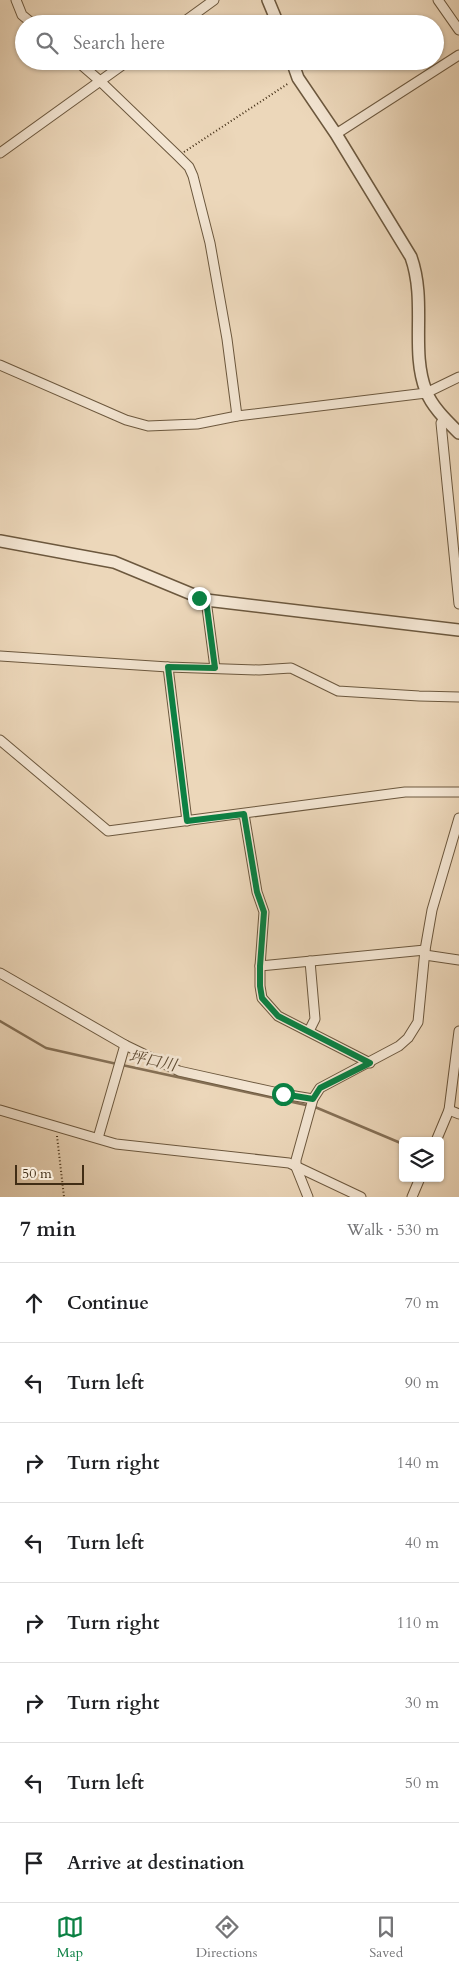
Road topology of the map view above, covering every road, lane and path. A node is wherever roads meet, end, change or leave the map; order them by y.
1 (16, 0) edge
2 (214, 0) edge
3 (268, 0) edge
4 (438, 0) edge
5 (22, 15) edge
6 (193, 15) edge
7 (274, 15) edge
8 (459, 30) edge
9 (459, 55) edge
10 (444, 65) edge
11 (87, 70) edge
12 (115, 70) edge
13 (295, 70) edge
14 (436, 70) edge
15 (298, 78) junction
16 (100, 81) junction
17 (336, 134) junction
18 (0, 153) edge
19 (178, 156) junction
20 (0, 365) edge
21 (459, 377) edge
22 (426, 393) junction
23 (237, 416) junction
24 (444, 418) junction
25 (459, 433) edge
26 (0, 541) edge
27 (206, 600) junction
28 (459, 604) edge
29 (459, 630) edge
30 (0, 656) edge
31 (168, 667) junction
32 (215, 668) junction
33 (459, 697) edge
34 (0, 740) edge
35 (459, 792) edge
36 (244, 814) junction
37 (459, 818) edge
38 (187, 821) junction
39 (425, 952) junction
40 (459, 960) edge
41 (310, 961) junction
42 (260, 966) junction
43 (0, 973) edge
44 (309, 1031) junction
45 (459, 1031) edge
46 (125, 1045) junction
47 (370, 1063) junction
48 (313, 1099) junction
49 (449, 1110) junction
50 (0, 1112) edge
51 (459, 1114) edge
52 (55, 1126) junction
53 (438, 1137) edge
54 (98, 1138) junction
55 (296, 1167) junction
56 (418, 1182) edge
57 (64, 1197) edge
58 (308, 1197) edge
59 (361, 1197) edge
60 (412, 1197) edge

1 - 5 street
2 - 6 street
3 - 7 street
4 - 8 street
9 - 10 street
11 - 16 street
12 - 16 street
13 - 15 street
14 - 17 street
15 - 17 street
15 - 19 path
16 - 18 street
16 - 19 street
17 - 22 street
19 - 23 street
20 - 23 street
21 - 22 street
22 - 23 street
22 - 24 street
24 - 25 street
24 - 28 street
26 - 27 street
27 - 29 street
27 - 32 street
30 - 31 street
31 - 32 street
31 - 38 street
32 - 33 street
34 - 38 street
35 - 36 street
36 - 38 street
36 - 42 street
37 - 39 street
39 - 40 street
39 - 41 street
39 - 47 street
41 - 42 street
41 - 44 street
42 - 44 street
43 - 46 street
44 - 47 street
45 - 49 street
46 - 48 street
46 - 54 street
47 - 48 street
48 - 55 street
49 - 51 street
49 - 53 street
50 - 52 street
52 - 54 street
52 - 57 path
54 - 55 street
55 - 58 street
55 - 59 street
56 - 60 street

